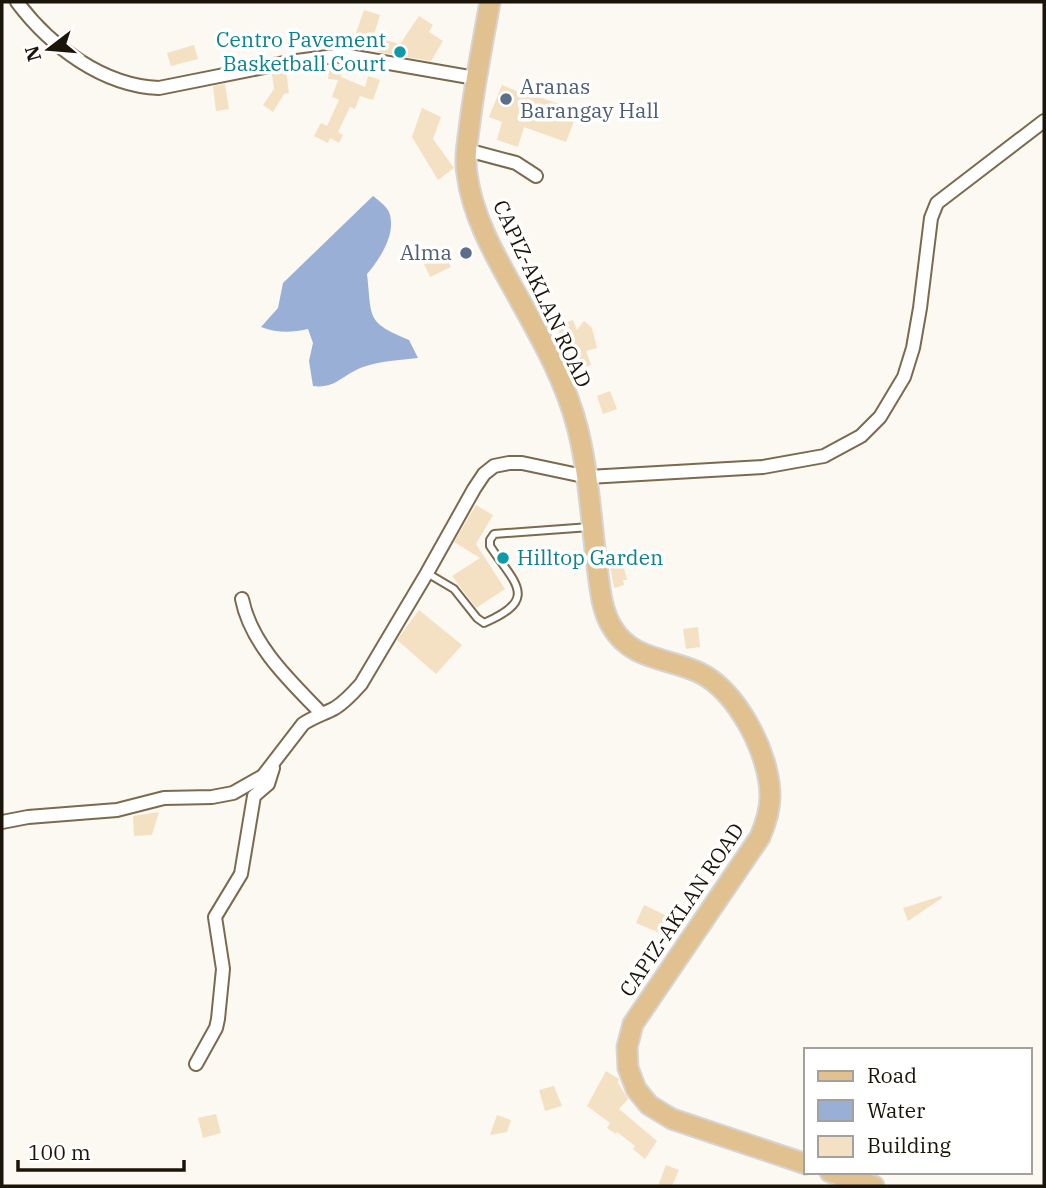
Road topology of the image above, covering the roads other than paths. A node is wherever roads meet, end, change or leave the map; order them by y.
1 (17, 2) edge
2 (491, 2) edge
3 (475, 78) junction
4 (1044, 121) edge
5 (467, 150) junction
6 (536, 176) dead end
7 (588, 477) junction
8 (592, 527) junction
9 (427, 573) junction
10 (242, 599) dead end
11 (323, 714) junction
12 (273, 764) junction
13 (2, 822) edge
14 (196, 1064) dead end
15 (804, 1163) edge
16 (836, 1174) edge
17 (874, 1186) edge

1 - 3 street
2 - 3 main road, CAPIZ-AKLAN ROAD
3 - 5 main road, CAPIZ-AKLAN ROAD
4 - 7 street
5 - 6 street
5 - 7 main road, CAPIZ-AKLAN ROAD
7 - 8 main road, CAPIZ-AKLAN ROAD
7 - 9 street
8 - 9 lane
8 - 15 main road, CAPIZ-AKLAN ROAD
9 - 11 street
10 - 11 street
11 - 12 street
12 - 13 street
12 - 14 street
16 - 17 main road

